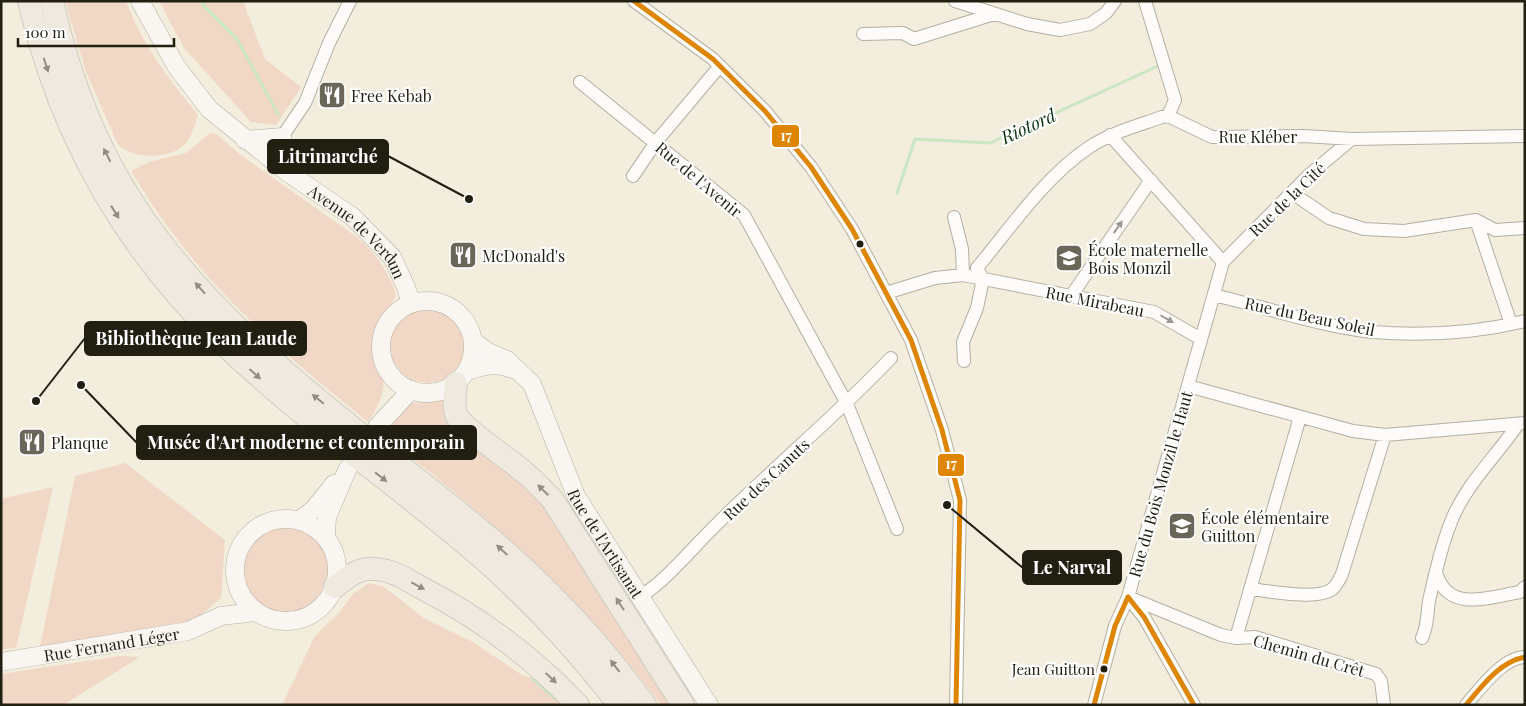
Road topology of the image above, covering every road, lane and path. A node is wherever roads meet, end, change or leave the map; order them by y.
1 (29, 1) edge
2 (52, 1) edge
3 (140, 1) edge
4 (145, 1) edge
5 (350, 1) edge
6 (634, 1) edge
7 (955, 1) edge
8 (1115, 1) edge
9 (1145, 1) edge
10 (994, 14) junction
11 (150, 20) junction
12 (863, 34) dead end
13 (719, 67) junction
14 (580, 82) dead end
15 (1168, 116) junction
16 (1110, 136) junction
17 (1525, 136) edge
18 (282, 138) junction
19 (245, 140) junction
20 (1352, 140) junction
21 (656, 142) junction
22 (288, 172) junction
23 (634, 176) dead end
24 (1151, 180) junction
25 (1292, 192) junction
26 (954, 217) dead end
27 (1476, 220) junction
28 (1525, 228) edge
29 (1223, 262) junction
30 (963, 275) junction
31 (983, 279) junction
32 (886, 293) junction
33 (1214, 295) junction
34 (1071, 296) junction
35 (411, 303) junction
36 (1525, 321) edge
37 (1511, 324) junction
38 (1201, 339) junction
39 (474, 341) junction
40 (891, 358) dead end
41 (964, 361) dead end
42 (521, 373) junction
43 (462, 377) junction
44 (396, 381) junction
45 (1188, 386) junction
46 (411, 390) junction
47 (848, 404) junction
48 (1300, 417) junction
49 (1521, 423) edge
50 (1385, 435) junction
51 (300, 520) junction
52 (897, 529) dead end
53 (326, 536) junction
54 (1436, 575) junction
55 (237, 587) junction
56 (335, 587) junction
57 (1525, 587) edge
58 (1250, 589) junction
59 (640, 597) junction
60 (1128, 597) junction
61 (256, 612) junction
62 (221, 616) junction
63 (1236, 638) junction
64 (1422, 638) dead end
65 (1525, 657) edge
66 (1, 662) edge
67 (578, 705) edge
68 (618, 705) edge
69 (645, 705) edge
70 (683, 705) edge
71 (709, 705) edge
72 (956, 705) edge
73 (1094, 705) edge
74 (1194, 705) edge
75 (1384, 705) edge
76 (1466, 705) edge

1 -> 68 highway
69 -> 2 highway
3 - 11 main road, Avenue de Verdun
4 - 11 main road, Avenue de Verdun
5 - 18 street
6 - 13 street
7 - 10 street
8 - 10 street
9 - 15 street
10 - 12 street
11 - 19 main road, Avenue de Verdun
13 - 21 street
13 - 32 street
14 - 21 street, Rue de l'Avenir
15 - 16 street
15 - 20 street, Rue Kléber
16 - 24 street
16 - 31 street
17 - 20 street, Rue Kléber
18 - 19 main road
18 - 22 main road
19 - 22 main road, Avenue de Verdun
20 - 25 street, Rue de la Cité
21 - 23 street
21 - 47 street, Rue de l'Avenir
22 - 35 main road, Avenue de Verdun
24 - 29 street
34 -> 24 street
25 - 27 street
25 - 29 street, Rue de la Cité
26 - 30 street
27 - 28 street
27 - 37 street
29 - 33 street, Rue du Bois Monzil le Haut
30 - 31 street, Rue Mirabeau
30 - 32 street, Rue Mirabeau
31 - 34 street, Rue Mirabeau
31 - 41 street
32 - 72 street
33 - 37 street, Rue du Beau Soleil
33 - 38 street, Rue du Bois Monzil le Haut
34 -> 38 street, Rue Mirabeau
35 - 39 main road
35 - 44 main road
36 - 37 street, Rue du Beau Soleil
38 - 45 street, Rue du Bois Monzil le Haut
39 - 42 main road, Rue de l'Artisanat
39 - 43 main road
40 - 47 street, Rue des Canuts
42 - 43 main road
42 - 59 main road, Rue de l'Artisanat
43 - 46 main road
70 -> 43 highway
44 - 46 main road
44 - 46 main road
45 - 48 street
45 - 60 street, Rue du Bois Monzil le Haut
47 - 52 street, Rue de l'Avenir
47 - 59 street, Rue des Canuts
48 - 50 street
48 - 58 street
49 - 50 street
49 - 54 street
50 - 58 street
51 - 53 main road
51 - 53 main road
51 - 55 main road
53 - 56 main road
54 - 57 street
54 - 64 street
55 - 61 main road
55 - 62 main road
56 - 61 main road
56 -> 67 highway
58 - 63 street
59 - 71 main road, Rue de l'Artisanat
60 - 63 street, Chemin du Crêt
60 - 73 street, Rue du Bois Monzil le Haut
60 - 74 street
61 - 62 main road, Rue Fernand Léger
62 - 66 main road, Rue Fernand Léger
63 - 75 street, Chemin du Crêt
65 - 76 street

